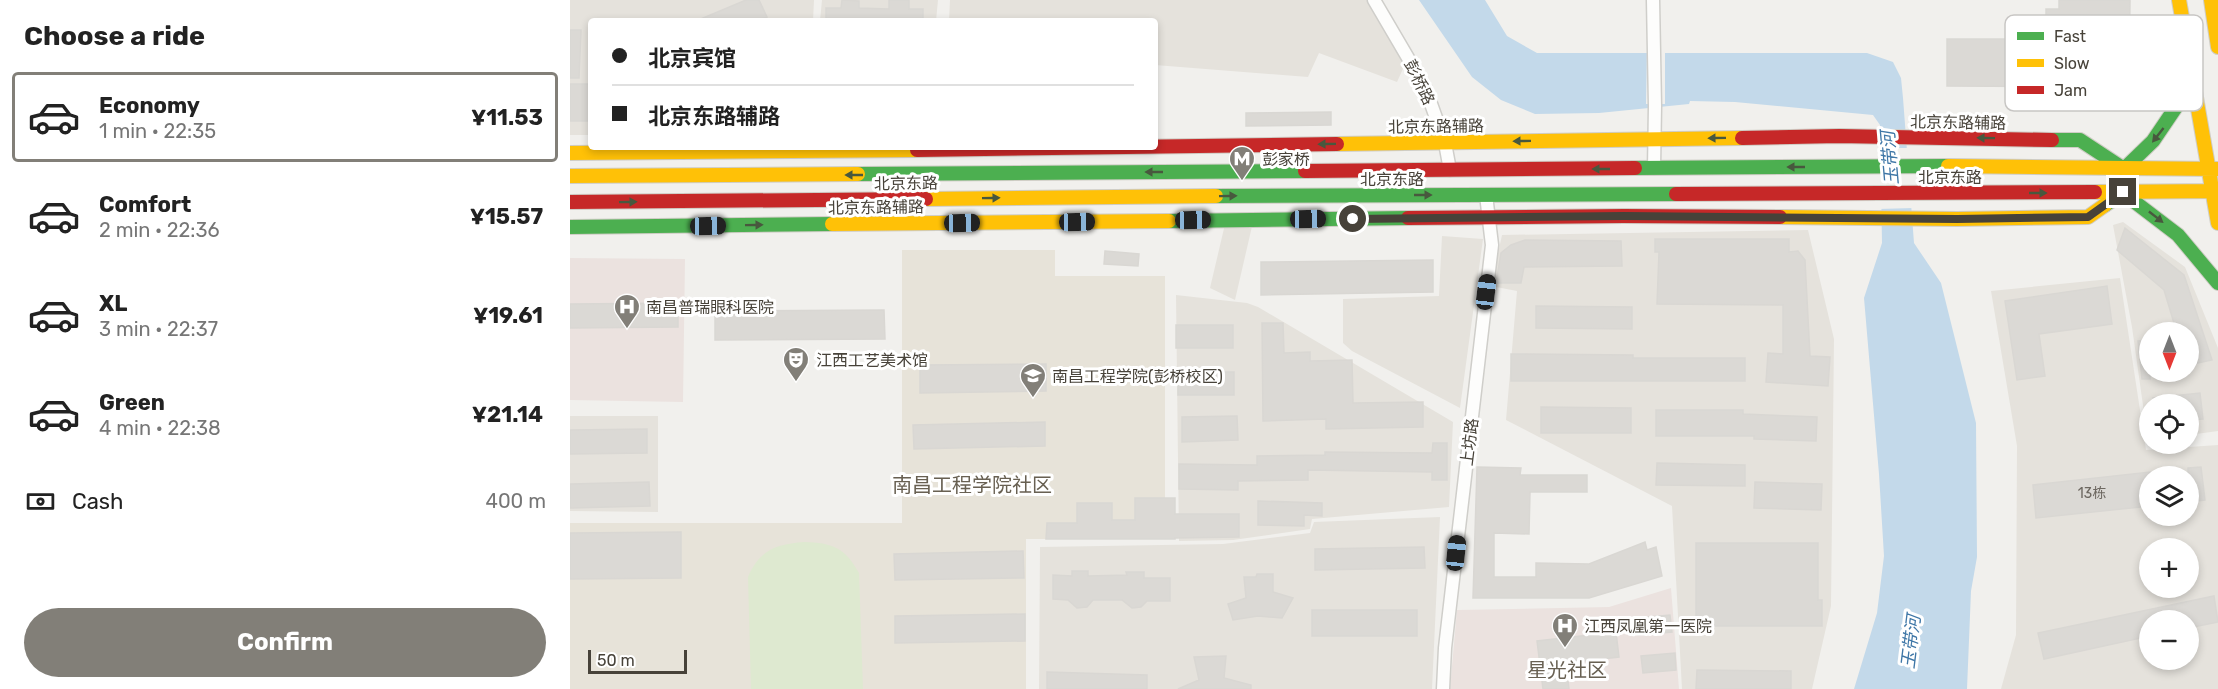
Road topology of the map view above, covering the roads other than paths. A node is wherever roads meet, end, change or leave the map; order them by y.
1 (1374, 0) edge
2 (1653, 0) edge
3 (2179, 0) edge
4 (2211, 0) edge
5 (2180, 15) edge
6 (2218, 47) edge
7 (2173, 111) edge
8 (2201, 111) edge
9 (1653, 140) junction
10 (1445, 143) junction
11 (1158, 147) edge
12 (939, 150) edge
13 (570, 153) edge
14 (1654, 168) junction
15 (2213, 168) edge
16 (2124, 169) junction
17 (1450, 170) junction
18 (570, 176) edge
19 (2123, 192) junction
20 (2216, 192) edge
21 (1486, 195) junction
22 (570, 202) edge
23 (1489, 217) junction
24 (2218, 223) edge
25 (570, 227) edge
26 (2218, 283) edge
27 (1443, 689) edge

1 - 10 street, 彭桥路
2 - 9 street
3 - 5 main road
4 - 6 main road
7 -> 16 main road
8 - 15 main road
9 -> 10 main road, 北京东路辅路
9 - 14 street
16 -> 9 main road, 北京东路辅路
10 -> 11 main road, 北京东路辅路
10 - 17 street, 彭桥路
12 -> 13 main road, 北京东路辅路
16 -> 14 main road, 北京东路
14 -> 17 main road, 北京东路
15 - 16 main road, 北京东路
15 - 20 main road
17 -> 18 main road, 北京东路
19 - 20 main road, 北京东路
21 -> 19 main road, 北京东路
19 - 23 main road, 北京东路辅路
19 -> 26 main road
20 - 24 main road
22 -> 21 main road, 北京东路
21 - 23 street, 上坊路
25 -> 23 main road, 北京东路辅路
23 - 27 street, 上坊路

